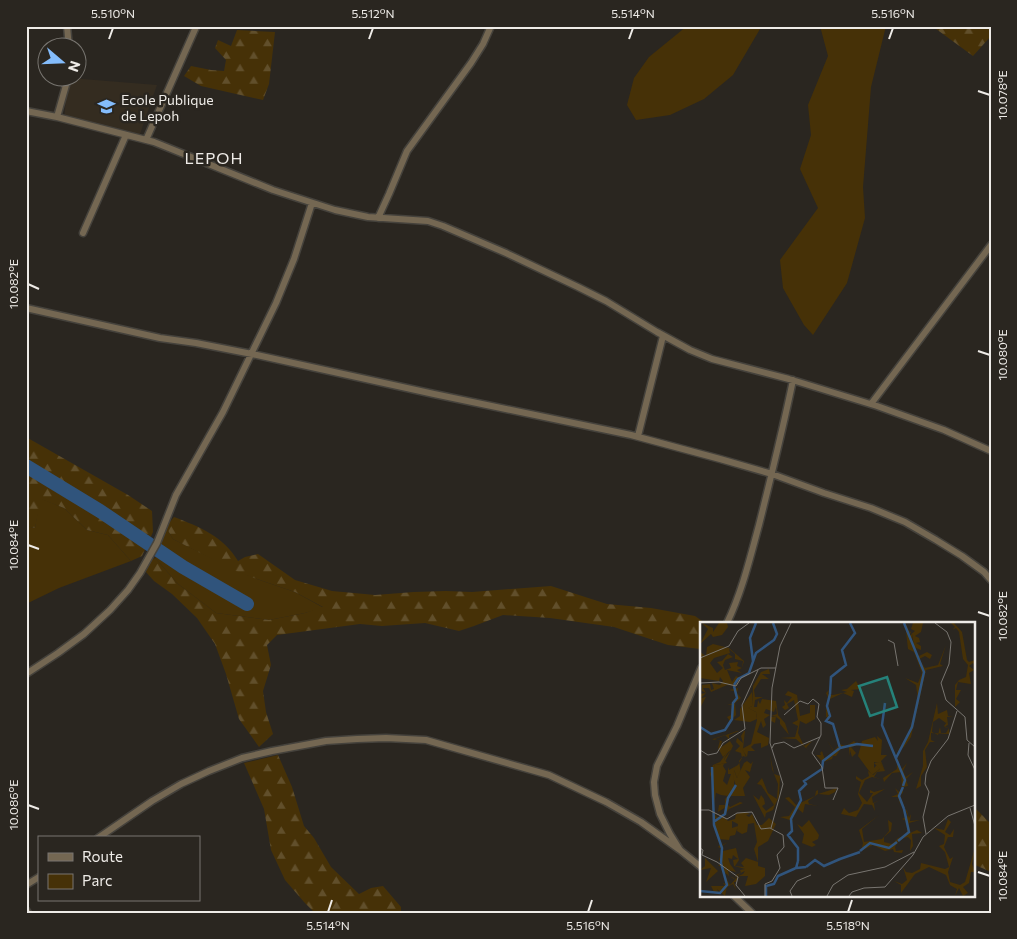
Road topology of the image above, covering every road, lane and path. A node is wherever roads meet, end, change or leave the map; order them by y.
1 (491, 26) edge
2 (196, 27) edge
3 (65, 88) edge
4 (26, 111) edge
5 (57, 117) junction
6 (126, 134) junction
7 (146, 140) junction
8 (312, 203) junction
9 (378, 218) junction
10 (83, 233) dead end
11 (991, 245) edge
12 (26, 308) edge
13 (663, 336) junction
14 (252, 354) junction
15 (794, 380) junction
16 (871, 404) junction
17 (638, 436) junction
18 (991, 450) edge
19 (772, 474) junction
20 (991, 580) edge
21 (727, 622) edge
22 (700, 670) edge
23 (26, 674) edge
24 (101, 836) edge
25 (680, 850) junction
26 (700, 866) edge
27 (38, 878) edge
28 (26, 885) edge
29 (734, 896) edge
30 (752, 913) edge

1 - 9 street
2 - 7 street
3 - 5 street
4 - 5 street
5 - 6 street
6 - 7 street
6 - 10 street
7 - 8 street
8 - 9 street
8 - 14 street
9 - 13 street
11 - 16 street
12 - 14 street
13 - 15 street
13 - 17 street
14 - 17 street
14 - 23 street
15 - 16 street
15 - 19 street
16 - 18 street
17 - 19 street
19 - 20 street
19 - 21 street
22 - 25 street
24 - 25 street
25 - 26 street
27 - 28 street
29 - 30 street

